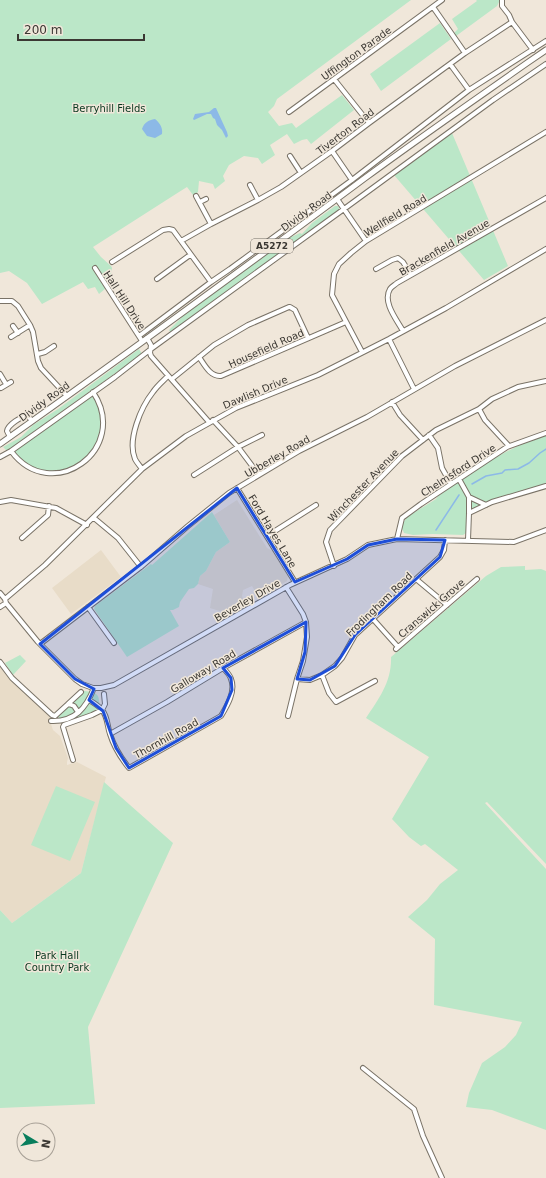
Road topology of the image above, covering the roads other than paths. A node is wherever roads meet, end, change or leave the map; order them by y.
1 (442, 0) edge
2 (502, 0) edge
3 (433, 7) junction
4 (512, 22) junction
5 (546, 41) edge
6 (533, 50) junction
7 (546, 50) edge
8 (465, 53) junction
9 (450, 64) junction
10 (546, 64) edge
11 (334, 79) junction
12 (469, 90) junction
13 (289, 112) dead end
14 (369, 123) junction
15 (546, 132) edge
16 (332, 151) junction
17 (290, 156) dead end
18 (301, 173) junction
19 (352, 180) junction
20 (250, 185) dead end
21 (196, 196) dead end
22 (546, 198) edge
23 (206, 199) dead end
24 (337, 199) junction
25 (258, 200) junction
26 (200, 202) junction
27 (344, 209) junction
28 (211, 224) junction
29 (181, 241) junction
30 (366, 242) junction
31 (546, 249) edge
32 (190, 255) junction
33 (112, 262) dead end
34 (95, 268) dead end
35 (376, 269) dead end
36 (411, 275) junction
37 (156, 279) dead end
38 (211, 282) junction
39 (0, 301) edge
40 (546, 320) edge
41 (346, 322) junction
42 (30, 325) junction
43 (13, 326) dead end
44 (403, 331) junction
45 (18, 333) junction
46 (139, 336) junction
47 (11, 337) dead end
48 (308, 338) junction
49 (144, 339) junction
50 (389, 339) junction
51 (54, 346) dead end
52 (151, 349) junction
53 (362, 352) junction
54 (38, 354) junction
55 (199, 357) junction
56 (0, 374) edge
57 (170, 378) junction
58 (546, 381) edge
59 (11, 382) dead end
60 (6, 384) junction
61 (1, 388) edge
62 (414, 389) junction
63 (93, 392) junction
64 (67, 396) junction
65 (392, 402) junction
66 (479, 409) junction
67 (32, 421) junction
68 (211, 421) junction
69 (546, 433) edge
70 (262, 435) dead end
71 (429, 435) junction
72 (10, 437) junction
73 (423, 440) junction
74 (0, 444) edge
75 (509, 446) junction
76 (238, 447) junction
77 (11, 451) junction
78 (0, 457) edge
79 (142, 469) junction
80 (194, 475) dead end
81 (259, 475) junction
82 (458, 479) junction
83 (451, 484) junction
84 (546, 486) edge
85 (237, 488) junction
86 (469, 497) junction
87 (0, 502) edge
88 (316, 505) dead end
89 (486, 505) junction
90 (49, 506) junction
91 (469, 513) junction
92 (94, 518) junction
93 (87, 525) junction
94 (546, 530) edge
95 (267, 536) junction
96 (22, 538) dead end
97 (397, 539) junction
98 (445, 540) junction
99 (468, 540) junction
100 (334, 566) junction
101 (141, 567) junction
102 (416, 579) junction
103 (477, 579) dead end
104 (295, 582) junction
105 (286, 587) junction
106 (0, 593) edge
107 (6, 601) junction
108 (447, 605) junction
109 (0, 607) edge
110 (88, 607) junction
111 (372, 619) junction
112 (306, 622) junction
113 (114, 643) dead end
114 (40, 644) junction
115 (0, 662) edge
116 (223, 668) junction
117 (322, 675) junction
118 (297, 679) junction
119 (375, 681) dead end
120 (94, 688) junction
121 (81, 692) dead end
122 (104, 694) dead end
123 (89, 700) junction
124 (67, 705) junction
125 (102, 710) junction
126 (78, 712) junction
127 (288, 716) dead end
128 (51, 721) dead end
129 (110, 734) junction
130 (73, 760) dead end
131 (363, 1068) dead end
132 (442, 1178) edge

1 - 3 street, Uffington Parade
2 - 4 street
3 - 8 street
3 - 11 street, Uffington Parade
4 - 6 street
4 - 8 street, Tiverton Road
5 - 6 street, Dividy Road
6 - 12 street, Dividy Road
7 - 24 main road, Dividy Road / A5272
8 - 9 street, Tiverton Road
9 - 12 street
9 - 14 street, Tiverton Road
10 - 27 street
11 - 13 street, Uffington Parade
11 - 14 street
12 - 19 street, Dividy Road
14 - 16 street, Tiverton Road
15 - 30 street, Wellfield Road
16 - 18 street, Tiverton Road
16 - 19 street
17 - 18 street
18 - 25 street, Tiverton Road
19 - 38 street, Dividy Road
20 - 25 street
21 - 26 street
22 - 36 street, Brackenfield Avenue
23 - 26 street
24 - 27 street
24 - 49 main road, Dividy Road / A5272
25 - 28 street, Tiverton Road
26 - 28 street
27 - 30 street
27 - 52 street
28 - 29 street, Tiverton Road
29 - 32 street
29 - 33 street
30 - 41 street, Wellfield Road
31 - 44 street, Dawlish Drive
32 - 37 street
32 - 38 street
34 - 46 street, Hall Hill Drive
35 - 36 street
36 - 44 street, Brackenfield Avenue
38 - 46 street, Dividy Road
39 - 42 street
40 - 62 street, Ubberley Road
41 - 48 street, Housefield Road
41 - 53 street, Wellfield Road
42 - 45 street
42 - 54 street
43 - 45 street
44 - 50 street, Dawlish Drive
45 - 47 street
46 - 49 street, Hall Hill Drive
48 - 55 street, Housefield Road
48 - 55 street
49 - 52 street, Hall Hill Drive
49 - 64 main road, Dividy Road / A5272
50 - 53 street, Dawlish Drive
50 - 62 street
51 - 54 street
52 - 57 street, Hall Hill Drive
52 - 63 street
53 - 68 street, Dawlish Drive
54 - 64 street
55 - 57 street
56 - 60 street
57 - 68 street, Hall Hill Drive
57 - 79 street
58 - 66 street, Winchester Avenue
59 - 60 street
60 - 61 street
62 - 65 street, Ubberley Road
63 - 77 street
63 - 77 street
64 - 67 main road, Dividy Road / A5272
65 - 73 street
65 - 81 street, Ubberley Road
66 - 71 street, Winchester Avenue
66 - 75 street
67 - 72 main road, Dividy Road / A5272
67 - 72 street
68 - 76 street, Hall Hill Drive
68 - 79 street, Dawlish Drive
69 - 75 street, Chelmsford Drive
70 - 76 street
71 - 73 street, Winchester Avenue
71 - 83 street
72 - 74 main road, Dividy Road / A5272
73 - 100 street, Winchester Avenue
75 - 82 street, Chelmsford Drive
76 - 80 street
76 - 81 street, Hall Hill Drive
77 - 78 street
79 - 92 street, Dawlish Drive
81 - 85 street, Ubberley Road
82 - 83 street, Chelmsford Drive
82 - 86 street
83 - 97 street, Chelmsford Drive
84 - 89 street
85 - 95 street, Ford Hayes Lane
85 - 101 street, Ubberley Road
86 - 89 street
86 - 91 street
87 - 90 street
88 - 95 street
89 - 91 street
90 - 93 street
90 - 96 street
91 - 99 street
92 - 93 street, Dawlish Drive
92 - 101 street
93 - 107 street, Dawlish Drive
94 - 99 street, Beverley Drive
95 - 104 street, Ford Hayes Lane
97 - 98 street, Beverley Drive
97 - 100 street, Beverley Drive
98 - 99 street, Beverley Drive
98 - 102 street, Frodingham Road
100 - 104 street, Beverley Drive
101 - 110 street, Ubberley Road
102 - 108 street
102 - 111 street, Frodingham Road
103 - 108 street, Cranswick Grove
104 - 105 street, Beverley Drive
105 - 112 street
105 - 120 street, Beverley Drive
106 - 107 street
107 - 109 street, Dawlish Drive
107 - 114 street
108 - 111 street, Cranswick Grove
110 - 113 street
110 - 114 street, Ubberley Road
111 - 117 street, Frodingham Road
112 - 116 street, Galloway Road
112 - 118 street
114 - 120 street
115 - 124 street
116 - 129 street, Galloway Road
116 - 129 street, Thornhill Road
117 - 118 street, Frodingham Road
117 - 119 street
118 - 127 street
120 - 123 street
121 - 124 street
122 - 125 street, Thornhill Road
123 - 125 street
123 - 126 street
124 - 126 street
125 - 129 street, Thornhill Road
125 - 130 street
126 - 128 street
131 - 132 street

